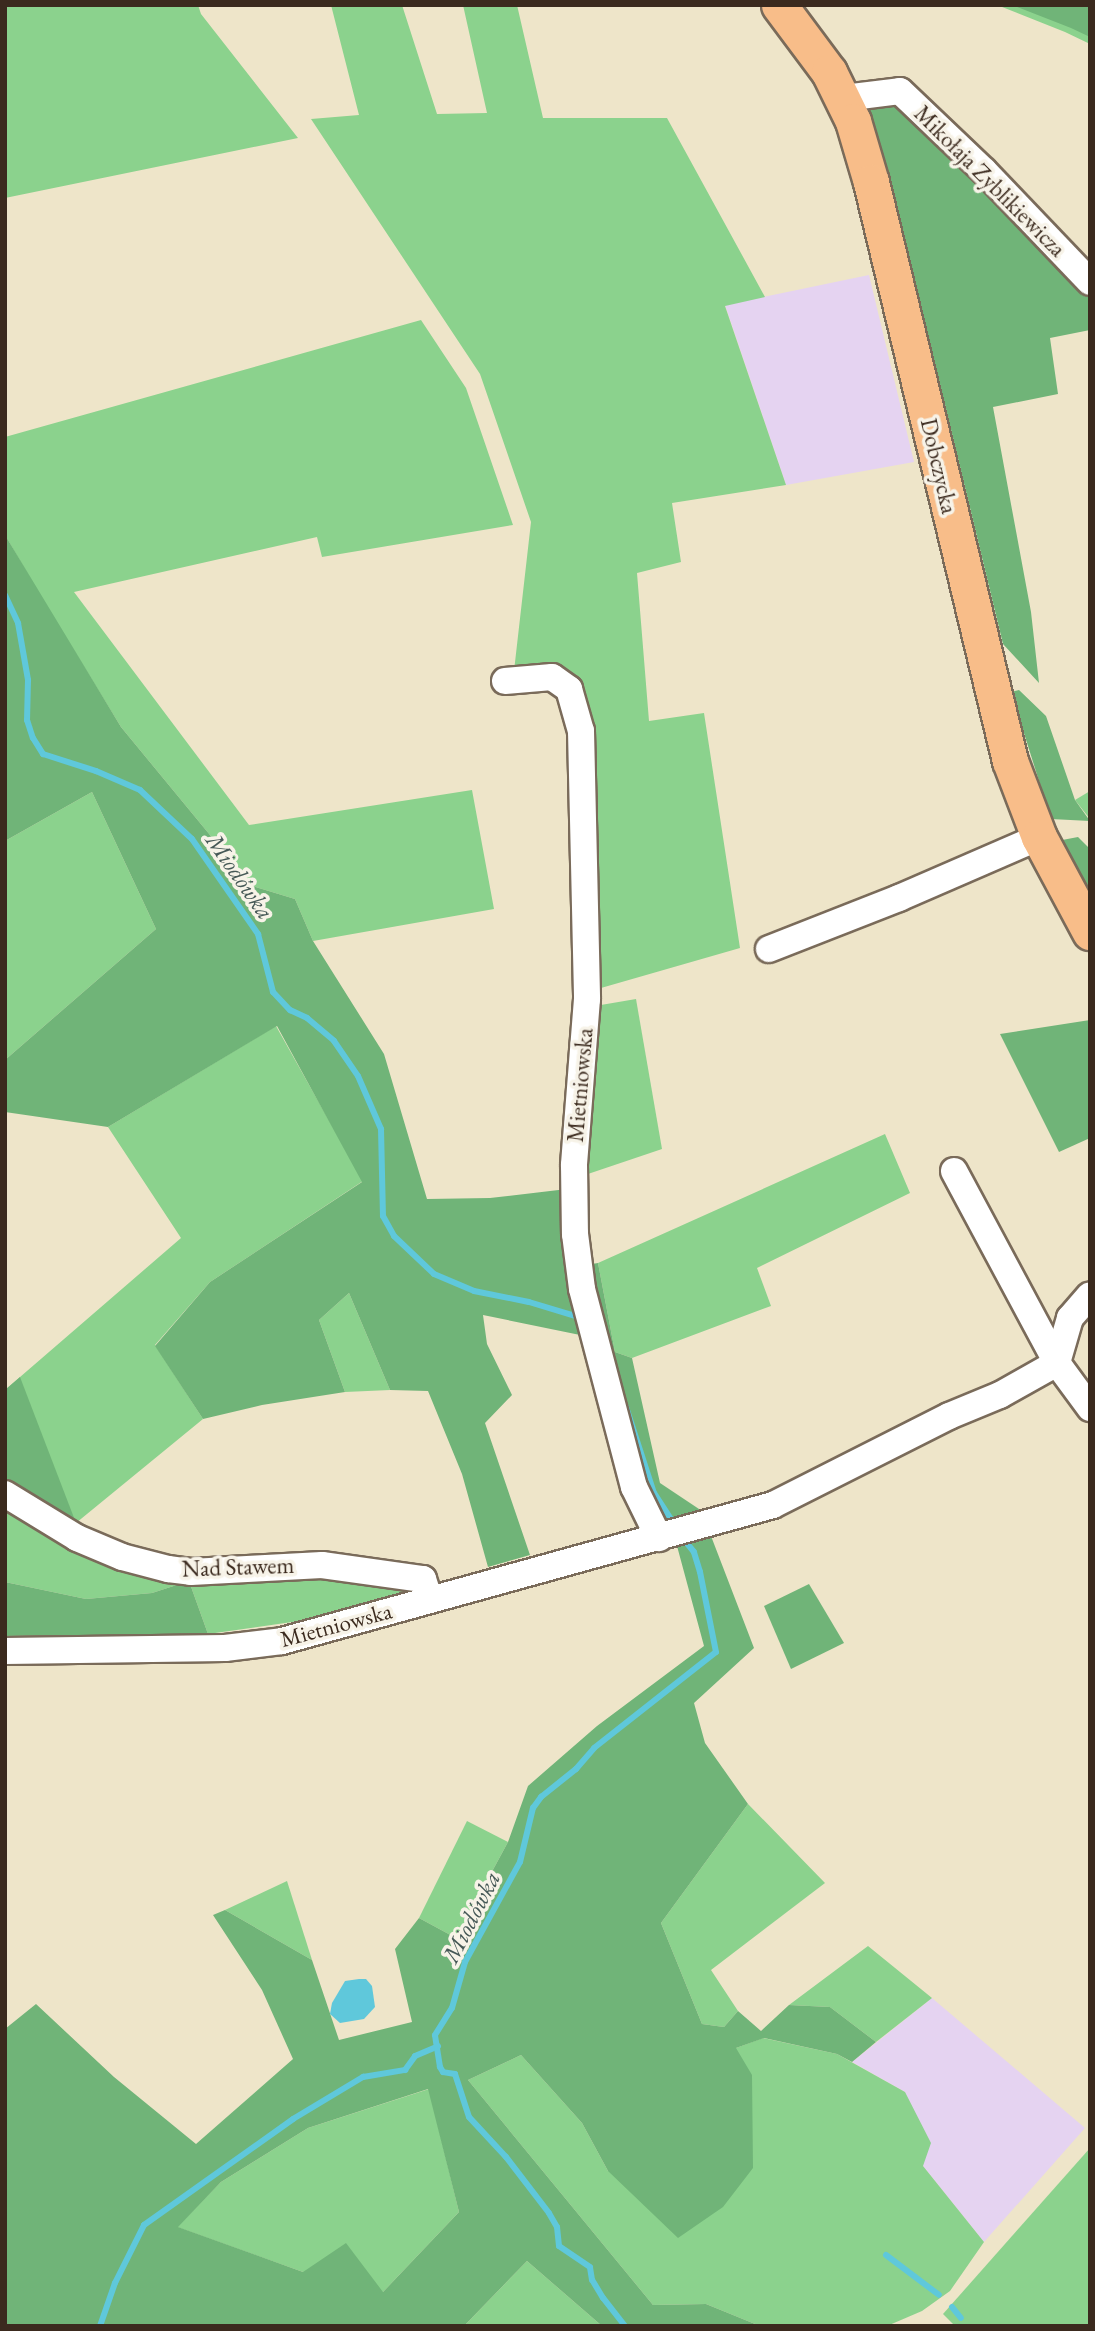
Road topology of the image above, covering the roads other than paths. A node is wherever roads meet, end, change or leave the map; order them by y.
1 (779, 5) edge
2 (844, 98) junction
3 (1090, 282) edge
4 (505, 681) dead end
5 (1039, 837) junction
6 (1090, 932) edge
7 (768, 949) dead end
8 (954, 1171) dead end
9 (1090, 1295) edge
10 (1058, 1363) junction
11 (1090, 1408) edge
12 (5, 1494) edge
13 (659, 1538) junction
14 (430, 1600) junction
15 (5, 1651) edge

1 - 2 main road, Dobczycka
2 - 3 street, Mikołaja Zyblikiewicza
2 - 5 main road, Dobczycka
4 - 13 street, Mietniowska
5 - 6 main road, Dobczycka
5 - 7 street
8 - 10 street
9 - 10 street
10 - 11 street
10 - 13 street, Mietniowska
12 - 14 street, Nad Stawem
13 - 14 street, Mietniowska
14 - 15 street, Mietniowska

